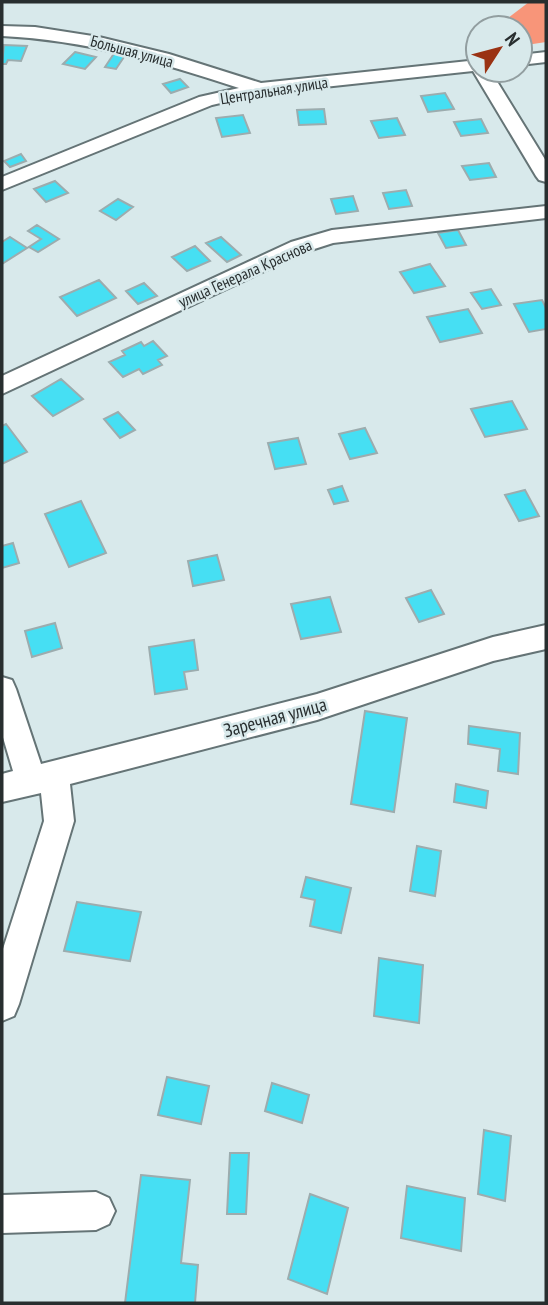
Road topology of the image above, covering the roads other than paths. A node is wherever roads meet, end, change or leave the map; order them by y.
1 (11, 14) dead end
2 (2, 31) edge
3 (56, 33) junction
4 (464, 67) edge
5 (490, 84) edge
6 (259, 89) junction
7 (546, 176) edge
8 (2, 184) edge
9 (546, 212) edge
10 (2, 386) edge
11 (546, 637) edge
12 (2, 689) edge
13 (43, 779) junction
14 (2, 788) edge
15 (2, 1004) edge
16 (96, 1211) dead end
17 (2, 1214) edge

1 - 3 street
2 - 3 street, Большая улица
3 - 6 street, Большая улица
4 - 6 street, Центральная улица
5 - 7 street
6 - 8 street, Центральная улица
9 - 10 street, улица Генерала Краснова
11 - 13 street, Заречная улица
12 - 13 street
13 - 14 street, Заречная улица
13 - 15 street
16 - 17 street

